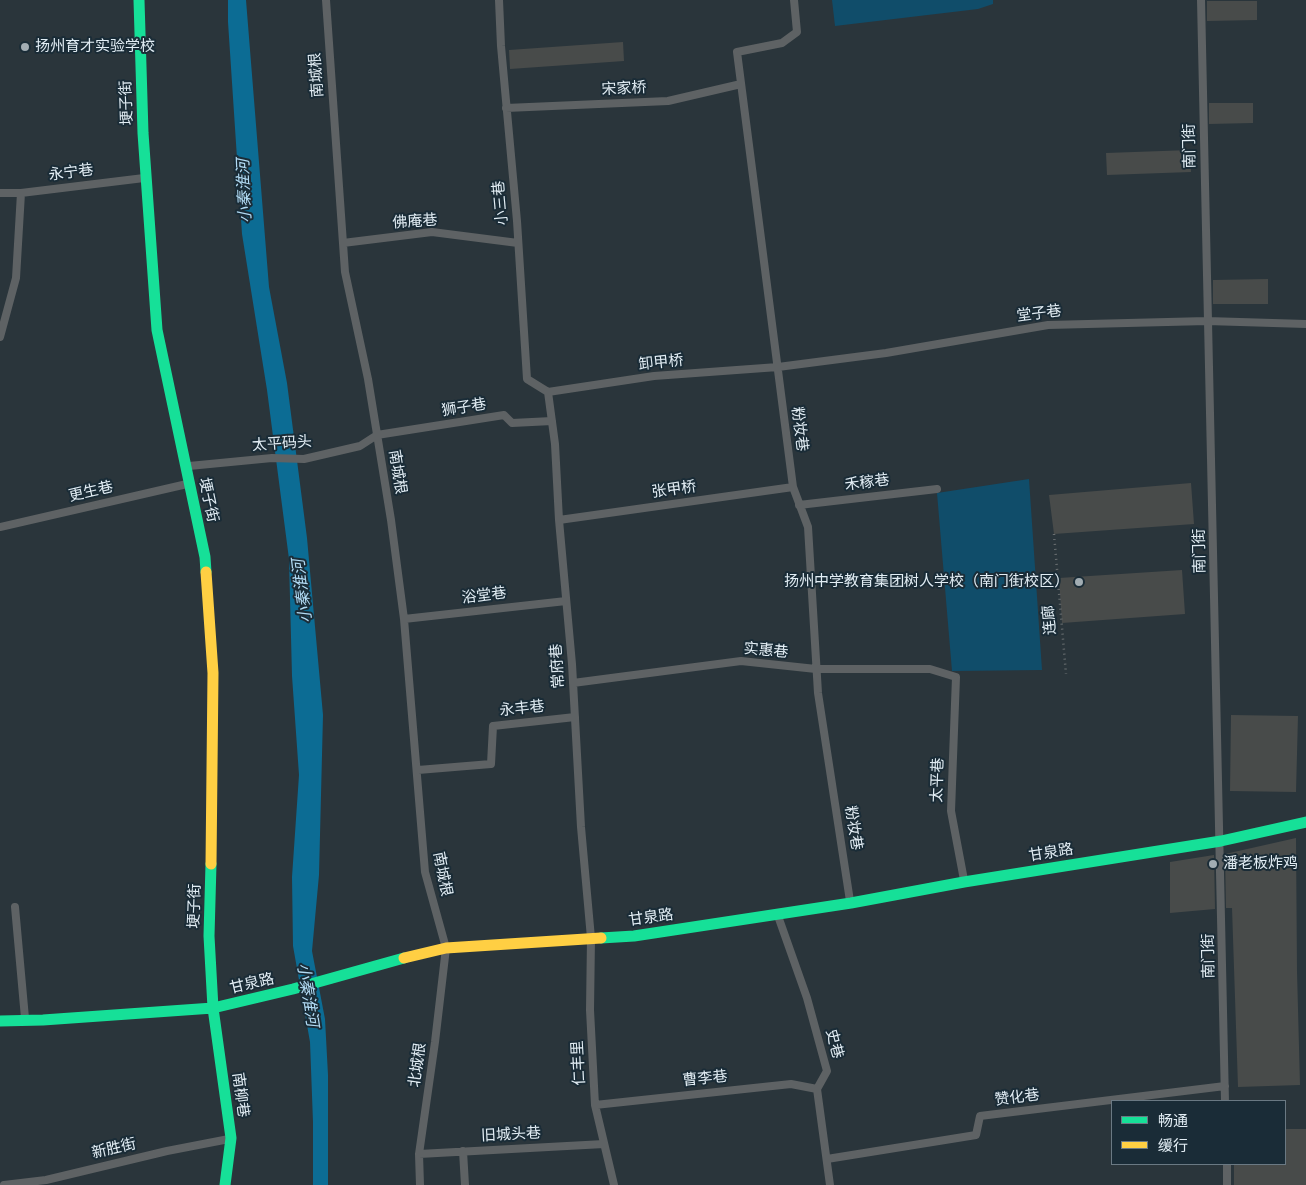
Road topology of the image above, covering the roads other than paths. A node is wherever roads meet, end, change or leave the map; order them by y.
1 (138, 0) edge
2 (326, 0) edge
3 (499, 0) edge
4 (794, 0) edge
5 (1201, 0) edge
6 (741, 84) junction
7 (506, 108) junction
8 (146, 178) junction
9 (0, 193) edge
10 (20, 193) junction
11 (518, 243) junction
12 (343, 244) junction
13 (1208, 321) junction
14 (1306, 324) edge
15 (0, 336) edge
16 (778, 367) junction
17 (548, 392) junction
18 (552, 421) junction
19 (377, 435) junction
20 (186, 467) junction
21 (189, 483) junction
22 (792, 487) junction
23 (937, 489) dead end
24 (800, 505) junction
25 (559, 520) junction
26 (0, 527) edge
27 (566, 601) junction
28 (404, 619) junction
29 (816, 669) junction
30 (956, 677) joint
31 (573, 683) junction
32 (575, 718) junction
33 (418, 770) junction
34 (1306, 822) edge
35 (1221, 841) junction
36 (964, 882) junction
37 (851, 903) junction
38 (15, 907) dead end
39 (777, 913) junction
40 (591, 938) junction
41 (446, 948) junction
42 (213, 1008) junction
43 (25, 1020) junction
44 (0, 1021) edge
45 (1225, 1086) junction
46 (817, 1089) junction
47 (1226, 1100) edge
48 (595, 1105) junction
49 (231, 1138) junction
50 (604, 1144) junction
51 (463, 1151) junction
52 (419, 1154) junction
53 (827, 1159) junction
54 (1227, 1165) edge
55 (4, 1185) edge
56 (226, 1185) edge
57 (420, 1185) edge
58 (465, 1185) edge
59 (614, 1185) edge
60 (830, 1185) edge
61 (1227, 1185) edge

1 - 8 street, 埂子街
2 - 12 lane, 南城根
3 - 7 lane, 小三巷
4 - 6 lane, 粉妆巷
5 - 13 lane, 南门街
6 - 7 lane, 宋家桥
6 - 16 lane, 粉妆巷
7 - 11 lane, 小三巷
8 - 10 lane, 永宁巷
8 - 20 street, 埂子街
9 - 10 lane, 永宁巷
10 - 15 lane
11 - 12 lane, 佛庵巷
11 - 17 lane, 小三巷
12 - 19 lane, 南城根
13 - 14 lane, 堂子巷
13 - 16 lane, 堂子巷
13 - 35 lane, 南门街
16 - 17 lane, 卸甲桥
16 - 22 lane, 粉妆巷
17 - 18 lane, 常府巷
18 - 19 lane, 狮子巷
18 - 25 lane, 常府巷
19 - 20 lane, 太平码头
19 - 28 lane, 南城根
20 - 21 street, 埂子街
21 - 26 lane, 更生巷
21 - 42 street, 埂子街
22 - 24 lane, 粉妆巷
22 - 25 lane, 张甲桥
23 - 24 lane, 禾稼巷
24 - 29 lane, 粉妆巷
25 - 27 lane, 常府巷
27 - 28 lane, 浴堂巷
27 - 31 lane, 常府巷
28 - 33 lane, 南城根
29 - 30 lane, 实惠巷
29 - 31 lane, 实惠巷
29 - 37 lane, 粉妆巷
30 - 36 lane, 太平巷
31 - 32 lane, 常府巷
32 - 33 lane, 永丰巷
32 - 40 lane, 常府巷
33 - 41 lane, 南城根
34 - 35 street, 甘泉路
35 - 36 street, 甘泉路
35 - 45 lane, 南门街
36 - 37 street, 甘泉路
37 - 39 street, 甘泉路
38 - 43 lane
39 - 40 street, 甘泉路
39 - 46 lane, 史巷
40 - 41 street, 甘泉路
40 - 48 lane, 仁丰里
41 - 42 street, 甘泉路
41 - 52 lane, 北城根
42 - 43 street, 甘泉路
42 - 49 street, 南柳巷
43 - 44 street, 甘泉路
45 - 47 lane, 南门街
45 - 53 lane, 赞化巷
46 - 48 lane, 曹李巷
46 - 53 lane, 史巷
48 - 50 lane, 仁丰里
49 - 55 lane, 新胜街
49 - 56 street, 南柳巷
50 - 51 lane, 旧城头巷
50 - 59 lane, 仁丰里
51 - 52 lane, 旧城头巷
51 - 58 lane
52 - 57 lane, 北城根
53 - 60 lane, 史巷
54 - 61 lane

